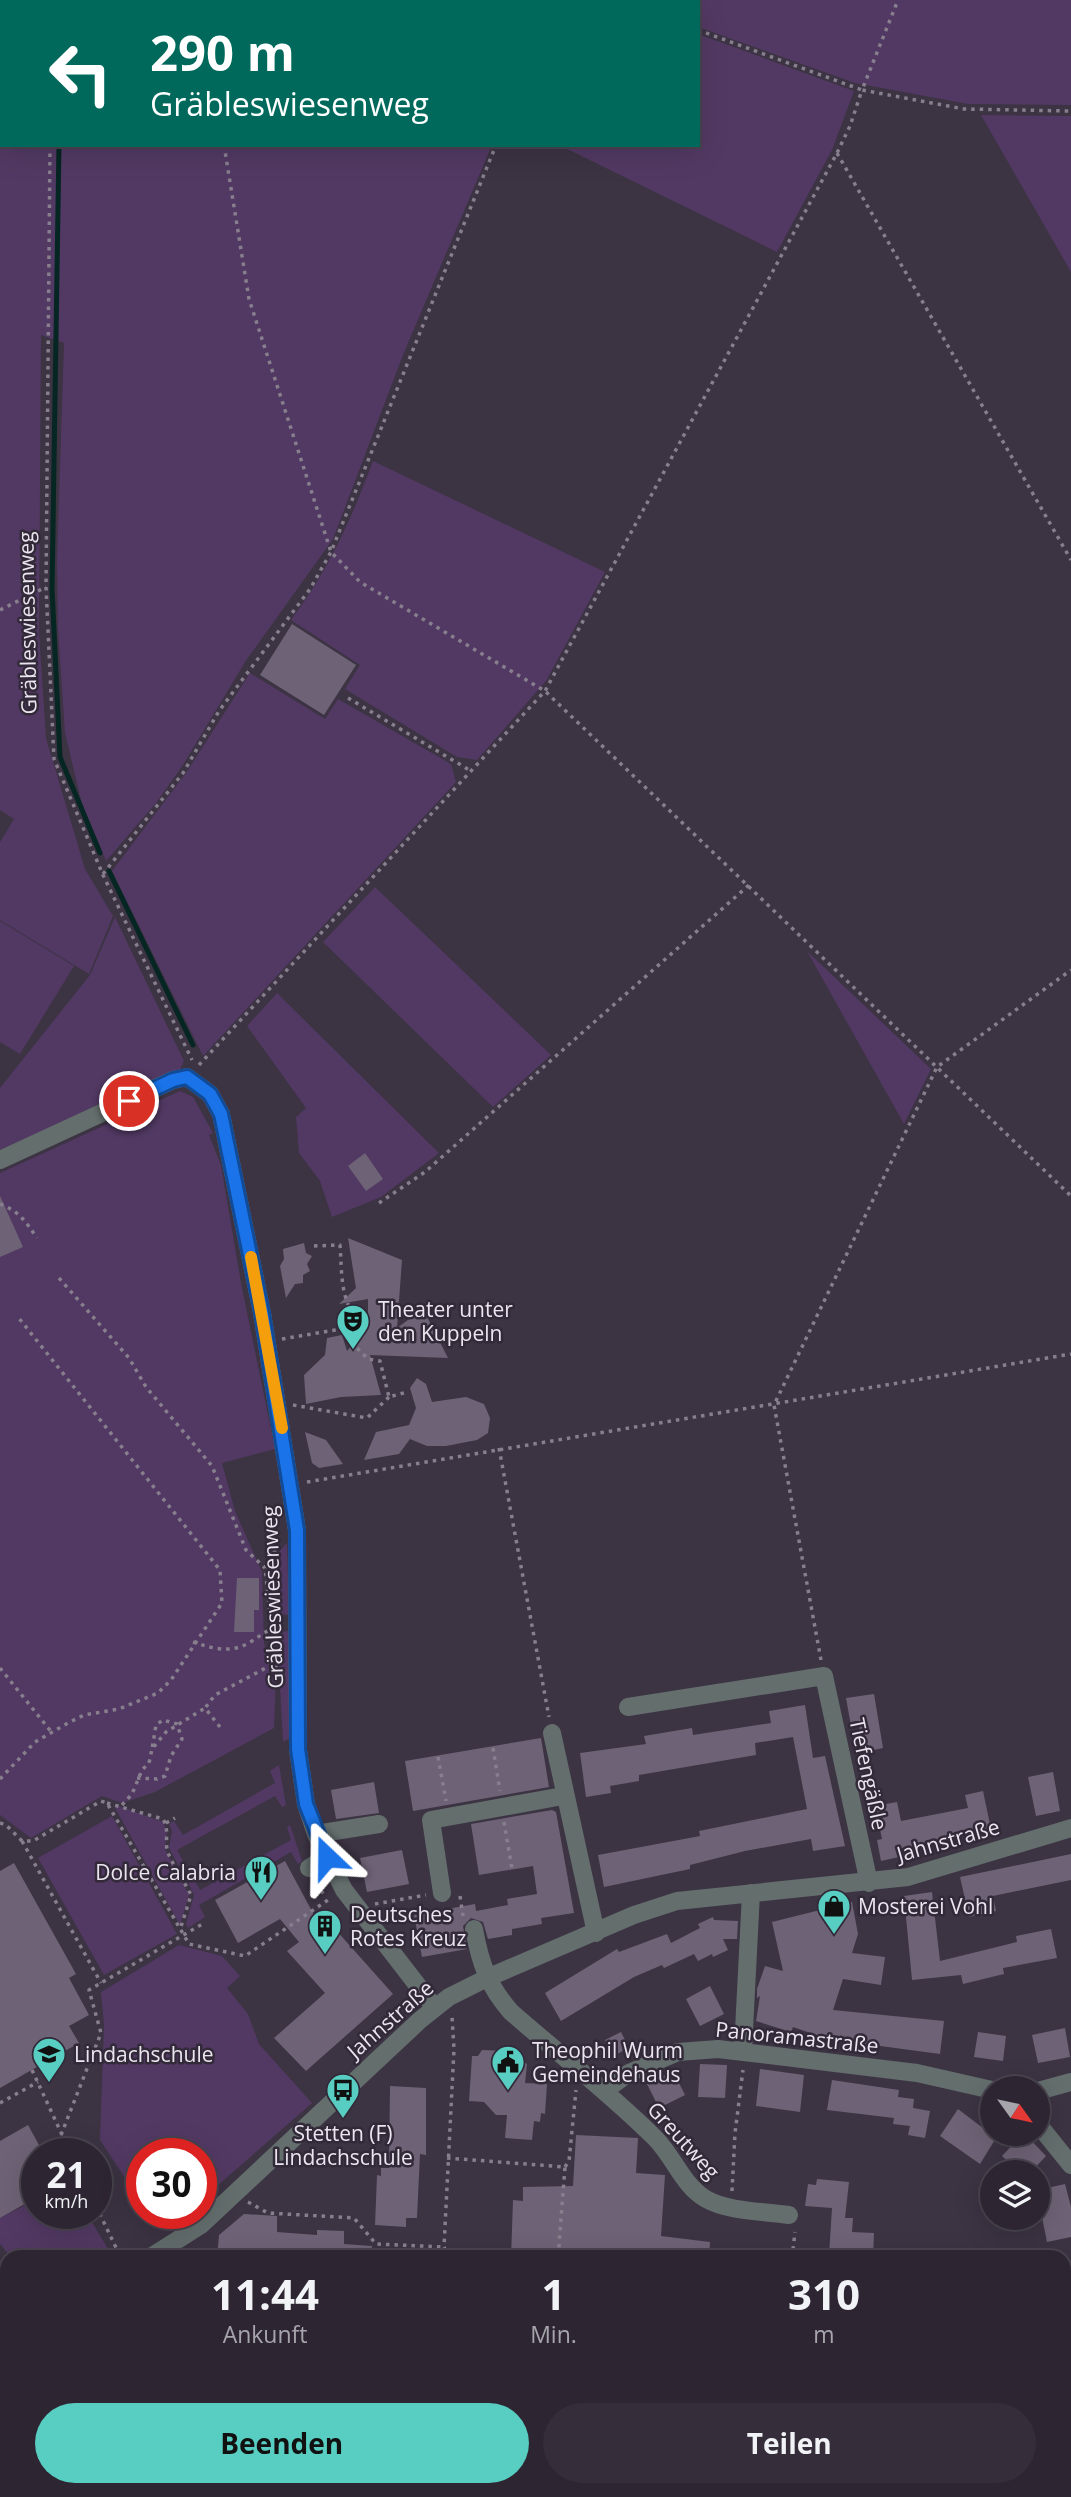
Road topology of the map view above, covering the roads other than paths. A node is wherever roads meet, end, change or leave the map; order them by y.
1 (0, 1160) edge
2 (628, 1707) dead end
3 (552, 1733) road end
4 (564, 1796) junction
5 (379, 1824) dead end
6 (1071, 1828) edge
7 (316, 1834) junction
8 (327, 1857) junction
9 (309, 1868) dead end
10 (869, 1883) junction
11 (442, 1893) road end
12 (751, 1893) junction
13 (469, 1923) road end
14 (596, 1933) junction
15 (486, 1978) junction
16 (442, 2003) junction
17 (743, 2050) junction
18 (1071, 2082) edge
19 (980, 2087) edge
20 (1050, 2088) edge
21 (604, 2091) junction
22 (1050, 2139) edge
23 (1071, 2165) edge
24 (789, 2215) road end
25 (184, 2237) junction
26 (162, 2250) edge
27 (184, 2250) edge

1 - 7 street, Gräbleswiesenweg
2 - 10 street, Tiefengäßle
3 - 4 street
4 - 11 street
4 - 14 street
5 - 7 street
6 - 10 street, Jahnstraße
7 - 8 street, Gräbleswiesenweg
8 - 9 street
8 - 16 street, Gräbleswiesenweg
10 - 12 street, Jahnstraße
12 - 14 street, Jahnstraße
12 - 17 street
13 - 15 street
14 - 15 street, Jahnstraße
15 - 16 street, Jahnstraße
15 - 21 street, Greutweg
16 - 25 street, Jahnstraße
17 - 19 street, Panoramastraße
17 - 21 street, Panoramastraße
18 - 20 street
21 - 24 street, Greutweg
22 - 23 street
25 - 26 street, Jahnstraße
25 - 27 street

